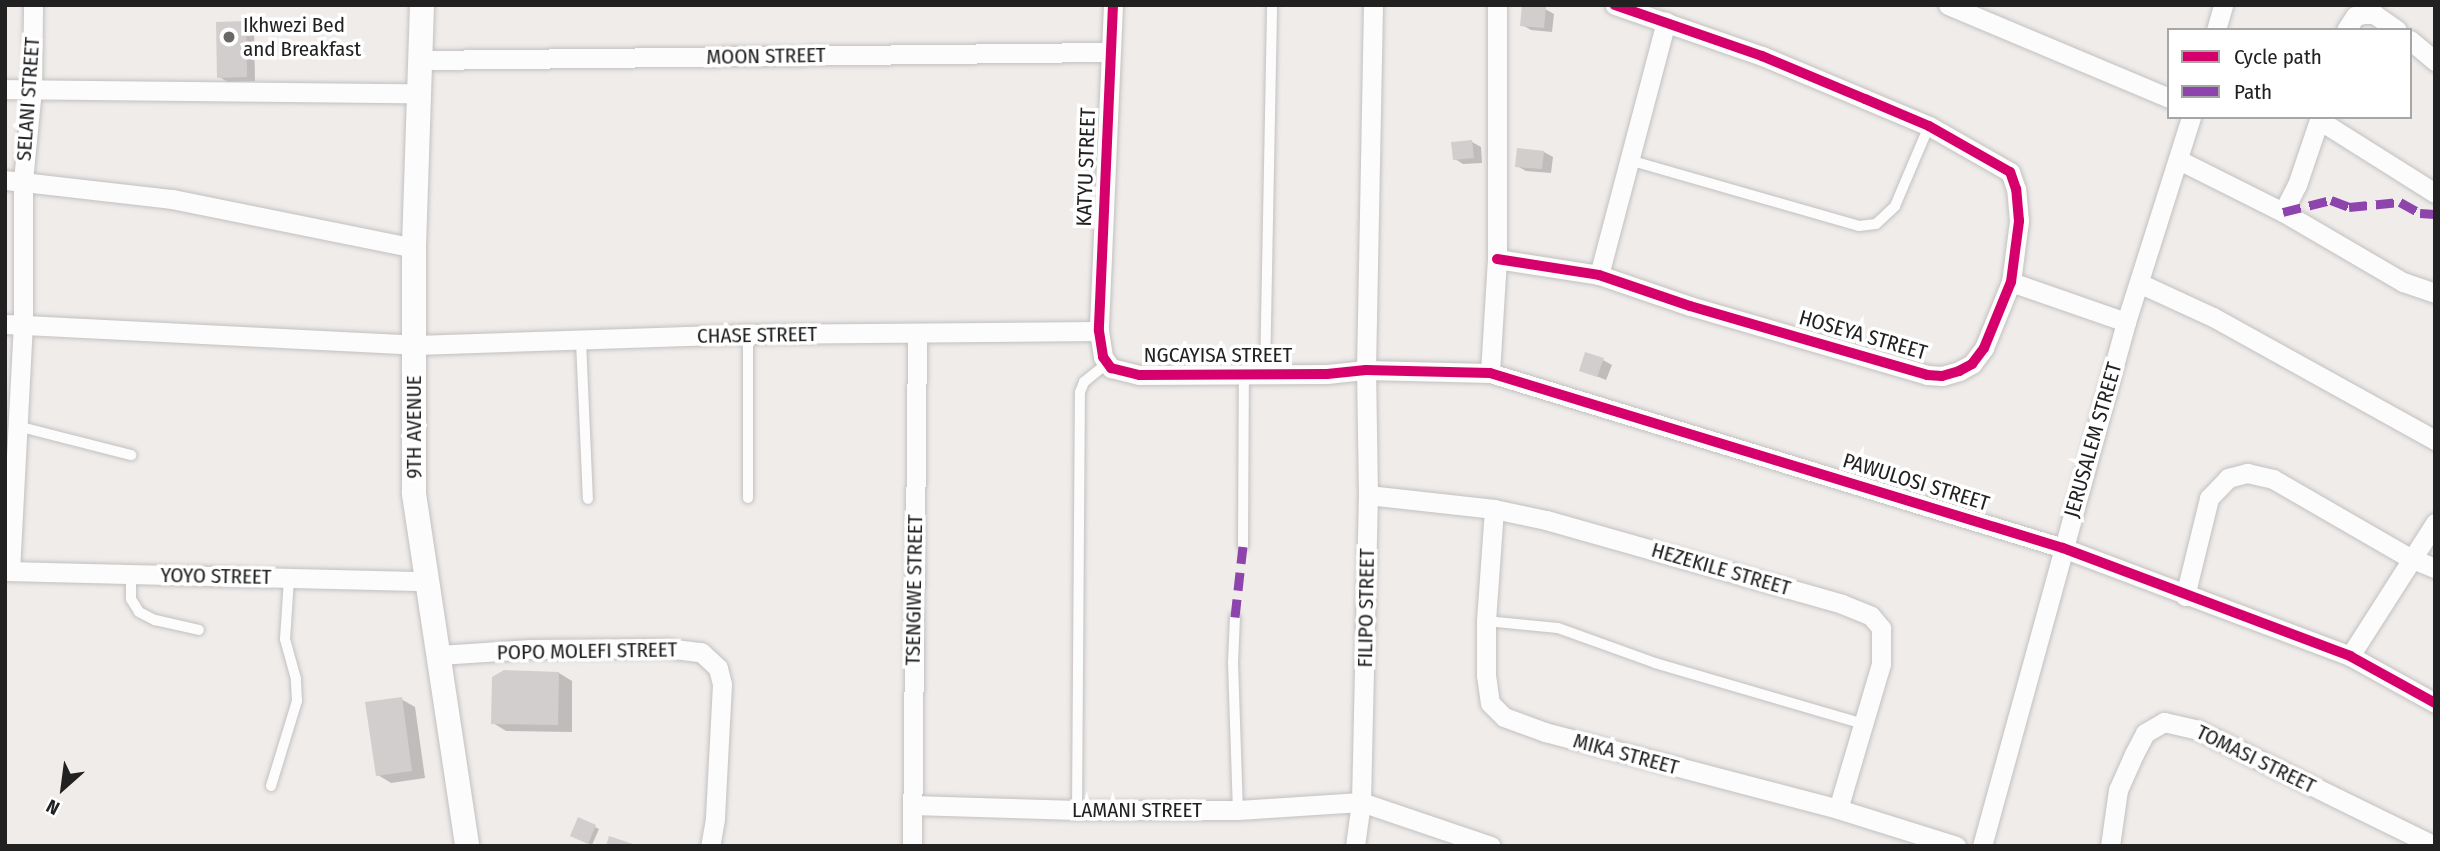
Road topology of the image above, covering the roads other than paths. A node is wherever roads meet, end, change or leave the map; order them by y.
1 (33, 5) edge
2 (422, 5) edge
3 (1113, 5) edge
4 (1272, 5) edge
5 (1373, 5) edge
6 (1497, 5) edge
7 (1615, 5) edge
8 (1948, 5) edge
9 (2223, 5) edge
10 (1666, 22) junction
11 (2217, 28) edge
12 (2347, 28) edge
13 (2394, 28) edge
14 (2412, 42) edge
15 (1110, 52) junction
16 (421, 60) junction
17 (2435, 61) edge
18 (5, 89) edge
19 (32, 90) junction
20 (420, 93) junction
21 (2167, 97) edge
22 (2190, 119) edge
23 (2319, 119) edge
24 (1929, 126) junction
25 (1629, 160) junction
26 (2179, 160) junction
27 (14, 180) edge
28 (2435, 193) edge
29 (2283, 212) junction
30 (414, 248) junction
31 (1497, 259) junction
32 (1599, 275) junction
33 (2011, 282) junction
34 (2139, 283) junction
35 (2435, 293) edge
36 (2126, 322) junction
37 (14, 324) edge
38 (1099, 331) junction
39 (748, 334) junction
40 (917, 334) junction
41 (581, 341) junction
42 (415, 345) junction
43 (1107, 363) junction
44 (1366, 370) junction
45 (1490, 373) junction
46 (1244, 376) junction
47 (1265, 376) junction
48 (17, 426) junction
49 (2435, 440) edge
50 (131, 455) dead end
51 (1368, 495) junction
52 (748, 498) dead end
53 (588, 499) dead end
54 (1494, 509) junction
55 (2435, 523) edge
56 (1243, 546) dead end
57 (2063, 548) junction
58 (2410, 558) junction
59 (2435, 568) edge
60 (8, 571) edge
61 (131, 574) junction
62 (289, 578) junction
63 (427, 581) junction
64 (2186, 596) junction
65 (1235, 617) dead end
66 (1486, 621) junction
67 (199, 630) dead end
68 (439, 655) junction
69 (2350, 656) junction
70 (2435, 703) edge
71 (1864, 724) junction
72 (271, 786) dead end
73 (1361, 803) junction
74 (912, 806) junction
75 (1077, 810) junction
76 (1238, 810) junction
77 (1838, 810) junction
78 (467, 846) edge
79 (710, 846) edge
80 (912, 846) edge
81 (1355, 846) edge
82 (1490, 846) edge
83 (1956, 846) edge
84 (1982, 846) edge
85 (2110, 846) edge
86 (2435, 846) edge

1 - 19 street, SELANI STREET
2 - 16 street, 9TH AVENUE
3 - 15 street, KATYU STREET
4 - 47 lane
5 - 44 street, FILIPO STREET
6 - 31 street
7 - 10 street, HOSEYA STREET
8 - 21 street
9 - 11 street
10 - 24 street, HOSEYA STREET
10 - 25 street
12 - 13 street
14 - 17 street
15 - 16 street, MOON STREET
15 - 38 street, KATYU STREET
16 - 20 street, 9TH AVENUE
18 - 19 street
19 - 20 street
19 - 27 street, SELANI STREET
20 - 30 street, 9TH AVENUE
22 - 26 street, JERUSALEM STREET
23 - 28 street
23 - 29 street
24 - 25 lane
24 - 33 street, HOSEYA STREET
25 - 32 street
26 - 29 street
26 - 34 street, JERUSALEM STREET
27 - 30 street
27 - 37 street, SELANI STREET
29 - 35 street
30 - 42 street, 9TH AVENUE
31 - 32 street, HOSEYA STREET
31 - 45 street
32 - 33 street, HOSEYA STREET
33 - 36 street
34 - 36 street, JERUSALEM STREET
34 - 49 street
36 - 57 street, JERUSALEM STREET
37 - 42 street, CHASE STREET
37 - 48 street, SELANI STREET
38 - 40 street, CHASE STREET
38 - 43 street
39 - 40 street, CHASE STREET
39 - 41 street, CHASE STREET
39 - 52 lane
40 - 74 street, TSENGIWE STREET
41 - 42 street, CHASE STREET
41 - 53 lane
42 - 63 street, 9TH AVENUE
43 - 46 street, NGCAYISA STREET
43 - 75 lane
44 - 45 street, PAWULOSI STREET
44 - 47 street, NGCAYISA STREET
44 - 51 street, FILIPO STREET
45 - 57 street, PAWULOSI STREET
46 - 47 street, NGCAYISA STREET
46 - 56 lane
48 - 50 lane
48 - 60 street, SELANI STREET
51 - 54 street, HEZEKILE STREET
51 - 73 street, FILIPO STREET
54 - 66 street, MIKA STREET
54 - 71 street, HEZEKILE STREET
55 - 58 street
57 - 64 street, PAWULOSI STREET
57 - 84 street, JERUSALEM STREET
58 - 59 street
58 - 64 street
58 - 69 street
60 - 61 street, YOYO STREET
61 - 62 street, YOYO STREET
61 - 67 lane
62 - 63 street, YOYO STREET
62 - 72 lane
63 - 68 street, 9TH AVENUE
64 - 69 street, PAWULOSI STREET
65 - 76 lane
66 - 71 lane
66 - 77 street, MIKA STREET
68 - 78 street, 9TH AVENUE
68 - 79 street, POPO MOLEFI STREET
69 - 70 street, PAWULOSI STREET
71 - 77 street, HEZEKILE STREET
73 - 76 street, LAMANI STREET
73 - 81 street, FILIPO STREET
73 - 82 street
74 - 75 street, LAMANI STREET
74 - 80 street, TSENGIWE STREET
75 - 76 street, LAMANI STREET
77 - 83 street, MIKA STREET
85 - 86 street, TOMASI STREET

